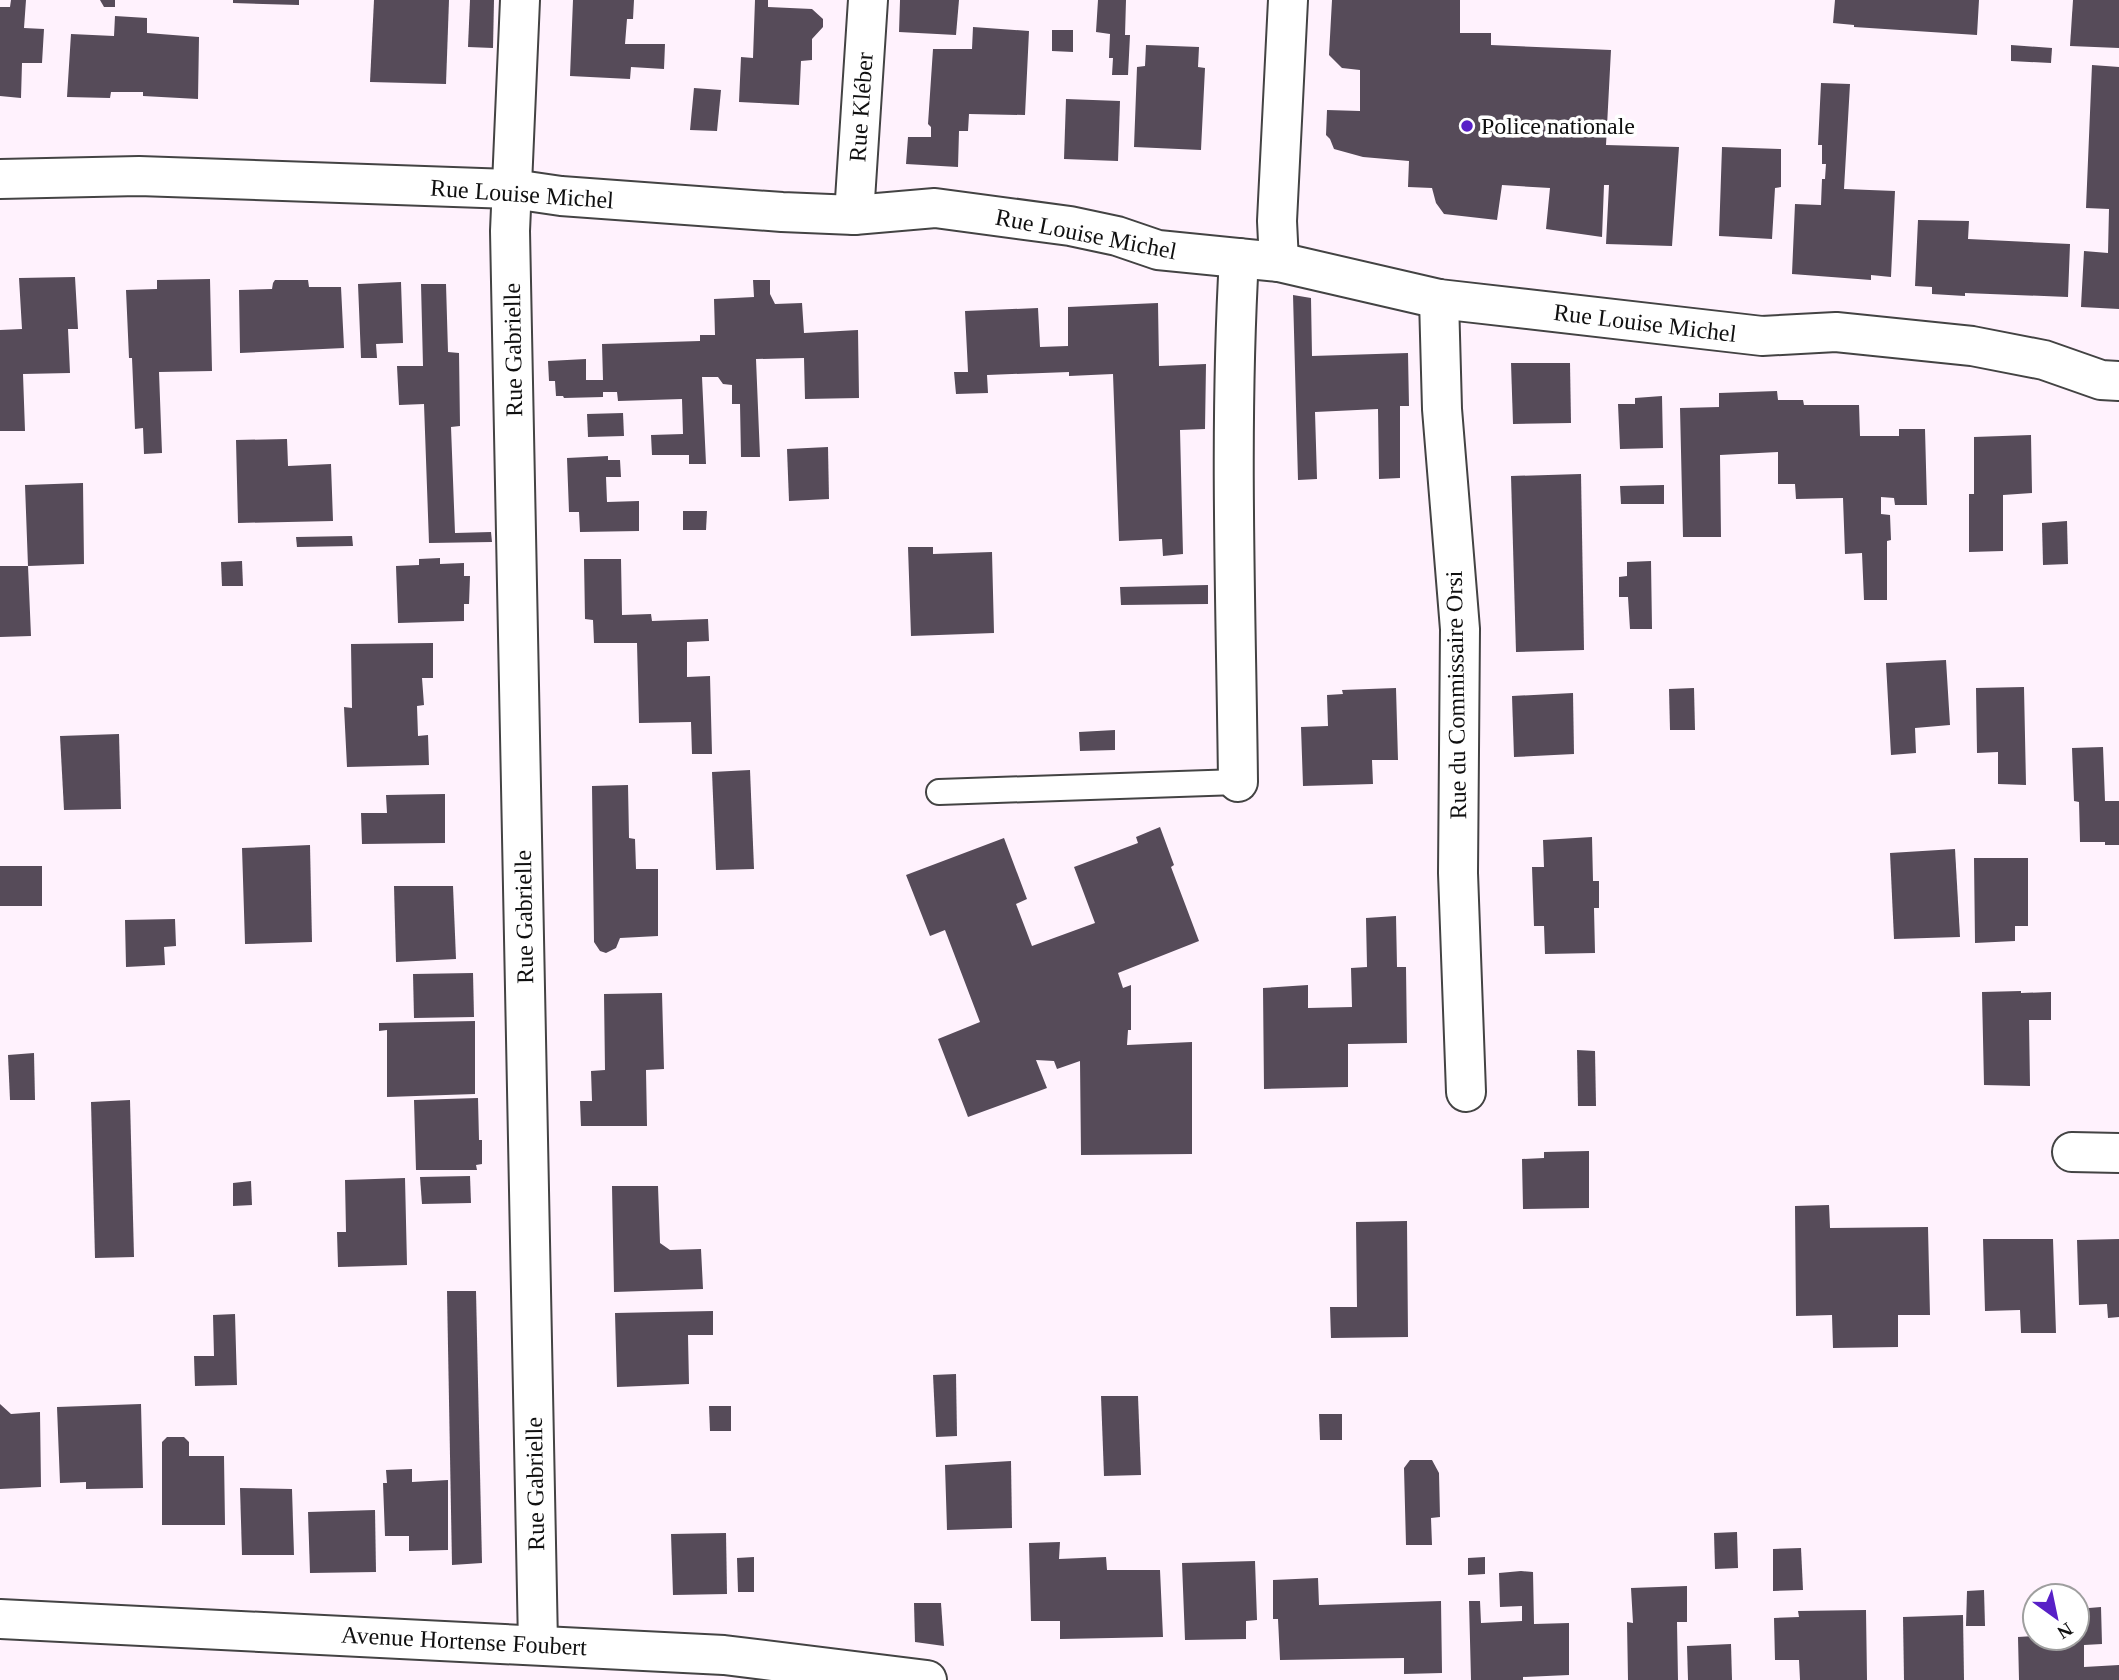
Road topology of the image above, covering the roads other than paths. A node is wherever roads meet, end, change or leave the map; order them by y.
1 (520, 0) edge
2 (868, 0) edge
3 (1288, 0) edge
4 (0, 179) edge
5 (513, 190) junction
6 (854, 215) junction
7 (1239, 258) junction
8 (1279, 262) junction
9 (1439, 299) junction
10 (2119, 381) edge
11 (1238, 782) joint
12 (939, 792) dead end
13 (1466, 1092) dead end
14 (2072, 1152) dead end
15 (2119, 1153) edge
16 (0, 1619) edge
17 (538, 1644) junction
18 (724, 1667) edge
19 (927, 1680) edge

1 - 5 street, Rue Gabrielle
2 - 6 street, Rue Kléber
3 - 8 street
4 - 5 street, Rue Louise Michel
5 - 6 street, Rue Louise Michel
5 - 17 street, Rue Gabrielle
6 - 7 street, Rue Louise Michel
7 - 8 street, Rue Louise Michel
7 - 11 street
8 - 9 street, Rue Louise Michel
9 - 10 street, Rue Louise Michel
9 - 13 street, Rue du Commissaire Orsi
11 - 12 lane
14 - 15 street
16 - 17 street, Avenue Hortense Foubert
17 - 18 street, Avenue Hortense Foubert
18 - 19 street, Avenue Hortense Foubert

